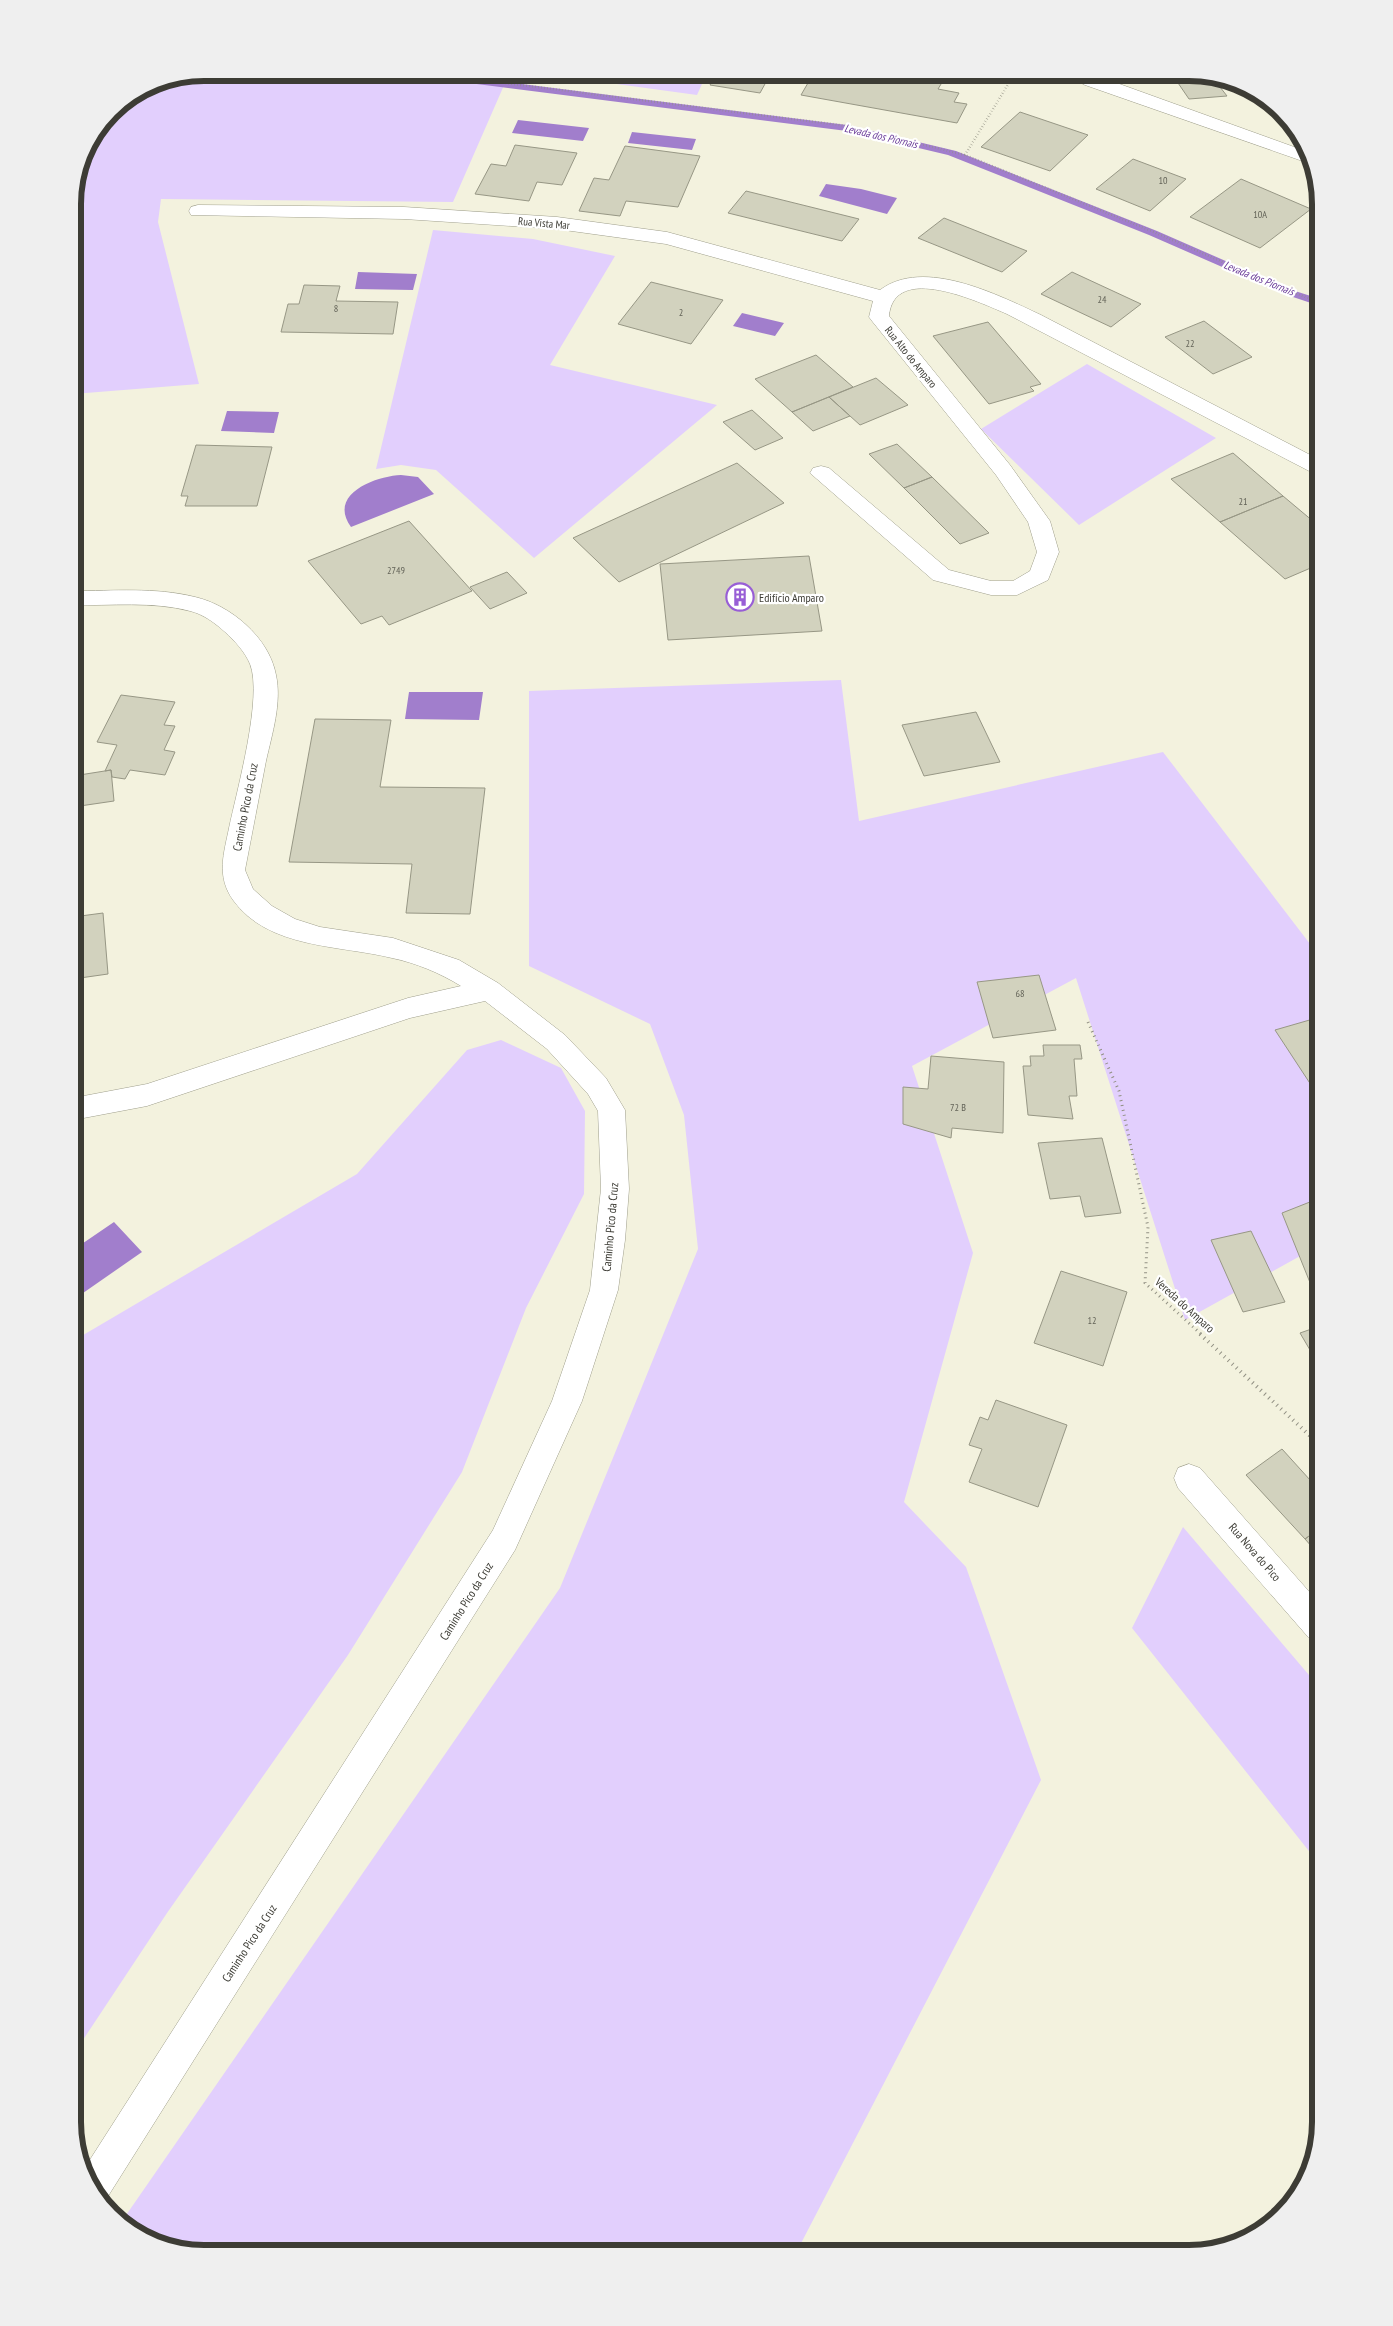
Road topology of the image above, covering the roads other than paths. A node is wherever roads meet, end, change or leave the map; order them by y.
1 (1094, 82) edge
2 (1301, 155) edge
3 (198, 211) dead end
4 (882, 297) junction
5 (1312, 464) edge
6 (821, 473) dead end
7 (82, 598) edge
8 (489, 990) junction
9 (82, 1107) edge
10 (1189, 1478) dead end
11 (1312, 1618) edge
12 (97, 2181) edge

1 - 2 street
3 - 4 street, Rua Vista Mar
4 - 5 street
4 - 6 street, Rua Alto do Amparo
7 - 8 street, Caminho Pico da Cruz
8 - 9 street
8 - 12 street, Caminho Pico da Cruz
10 - 11 street, Rua Nova do Pico

